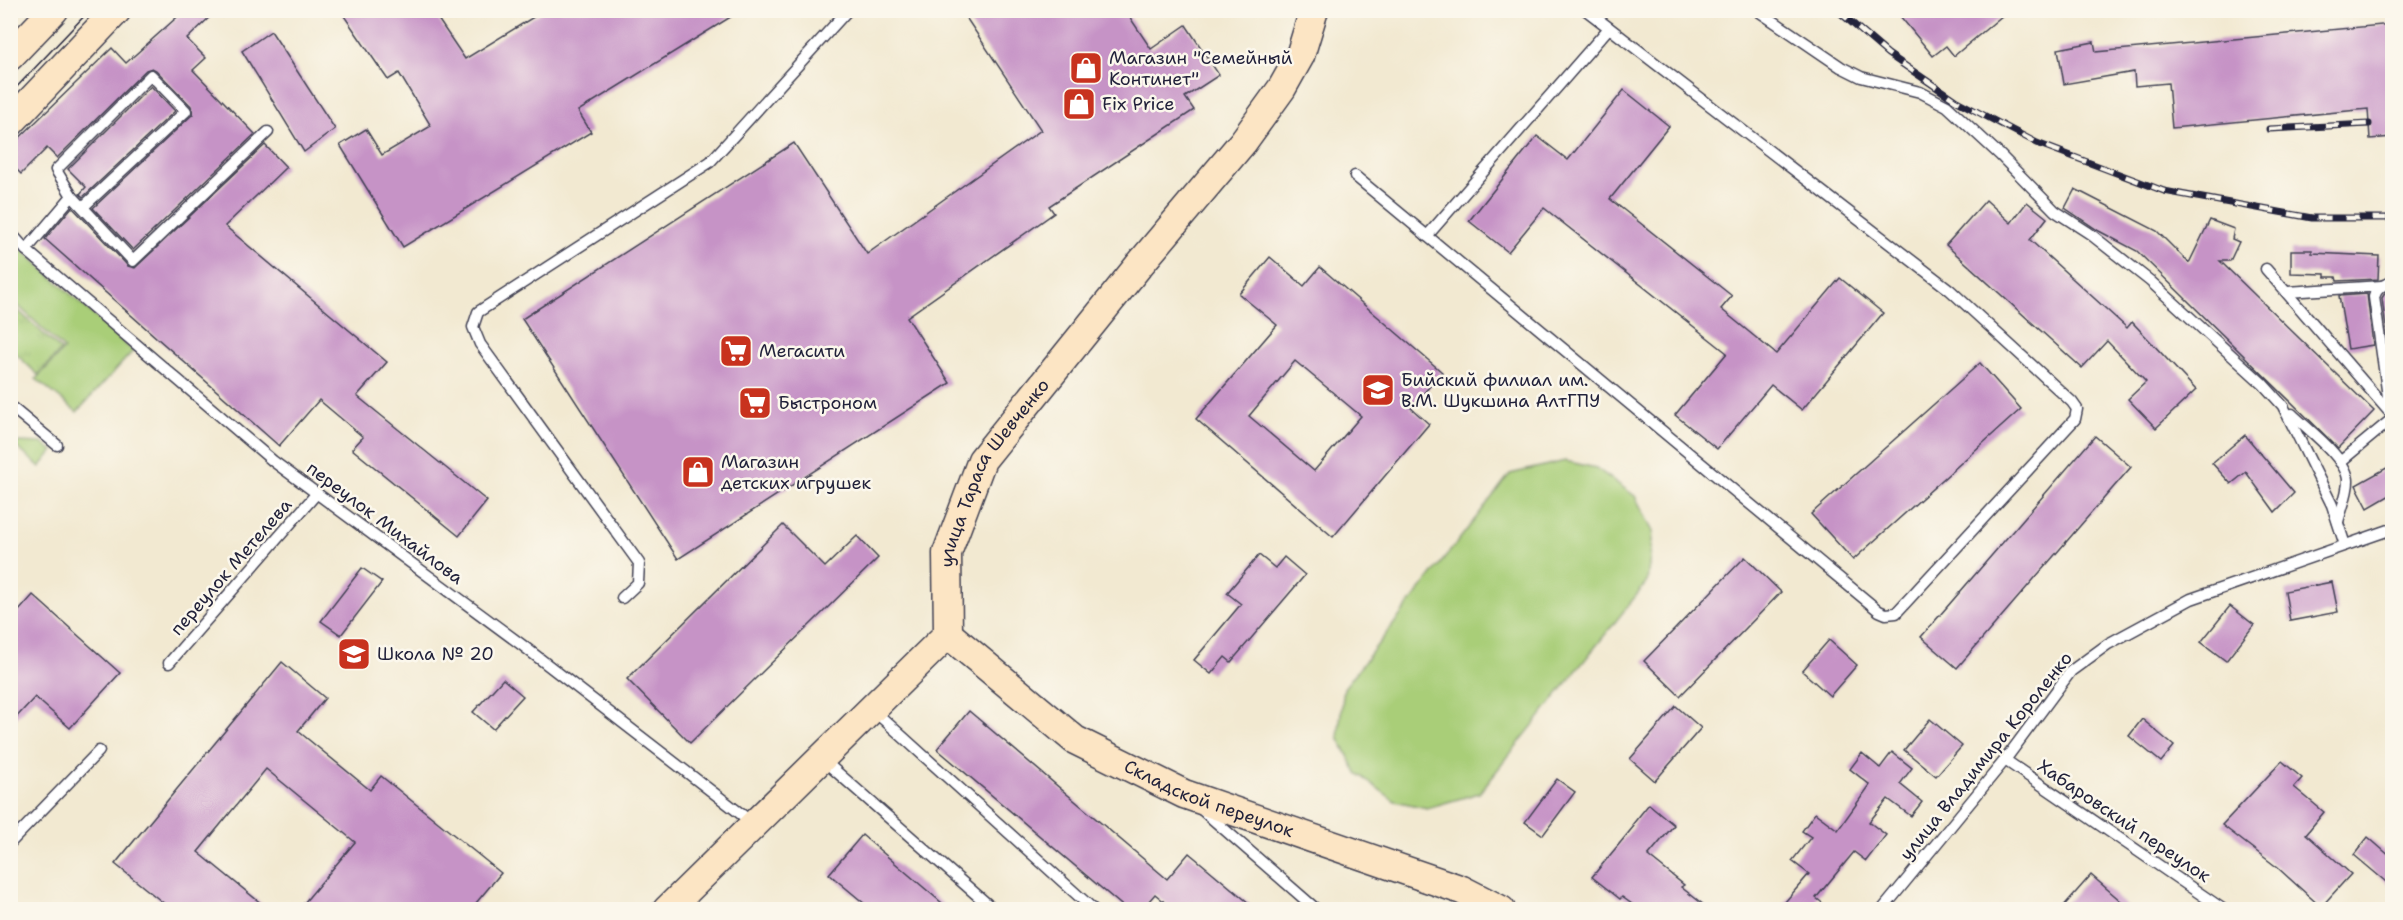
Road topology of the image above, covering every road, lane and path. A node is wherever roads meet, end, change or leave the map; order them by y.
1 (54, 10) edge
2 (117, 10) edge
3 (848, 10) edge
4 (1314, 10) edge
5 (1586, 10) edge
6 (1756, 10) edge
7 (1609, 28) junction
8 (10, 56) edge
9 (10, 123) edge
10 (268, 132) dead end
11 (1355, 176) dead end
12 (72, 195) junction
13 (83, 207) junction
14 (10, 232) edge
15 (1427, 236) junction
16 (26, 250) junction
17 (2266, 269) dead end
18 (2387, 284) edge
19 (2287, 292) junction
20 (10, 406) edge
21 (2283, 406) junction
22 (2392, 415) edge
23 (57, 445) dead end
24 (2340, 462) junction
25 (317, 493) junction
26 (2337, 522) junction
27 (2392, 529) edge
28 (2345, 545) junction
29 (622, 598) dead end
30 (948, 634) junction
31 (169, 663) dead end
32 (872, 709) junction
33 (99, 751) dead end
34 (821, 758) junction
35 (2005, 760) junction
36 (1184, 794) junction
37 (754, 824) junction
38 (10, 843) edge
39 (667, 909) edge
40 (994, 909) edge
41 (1094, 909) edge
42 (1317, 909) edge
43 (1501, 909) edge
44 (1882, 909) edge
45 (2224, 909) edge

1 - 8 street
2 - 9 street
3 - 29 lane
4 - 30 street, улица Тараса Шевченко
5 - 7 lane
6 - 21 lane
7 - 15 lane
7 - 15 lane
10 - 13 lane
11 - 15 lane
12 - 13 lane
12 - 13 lane
12 - 16 lane
14 - 16 lane, переулок Михайлова
16 - 25 lane, переулок Михайлова
17 - 19 lane
18 - 19 lane
18 - 22 lane
19 - 22 lane
20 - 23 lane
21 - 24 lane
21 - 26 lane
22 - 24 lane
24 - 26 lane
25 - 31 lane, переулок Метелева
25 - 37 lane, переулок Михайлова
26 - 28 lane
27 - 28 lane, улица Владимира Короленко
28 - 35 lane, улица Владимира Короленко
30 - 32 street
30 - 36 street, Складской переулок
32 - 34 street
32 - 41 lane
33 - 38 lane
34 - 37 street
34 - 40 lane
35 - 44 lane, улица Владимира Короленко
35 - 45 lane, Хабаровский переулок
36 - 42 lane
36 - 43 street, Складской переулок
37 - 39 street

